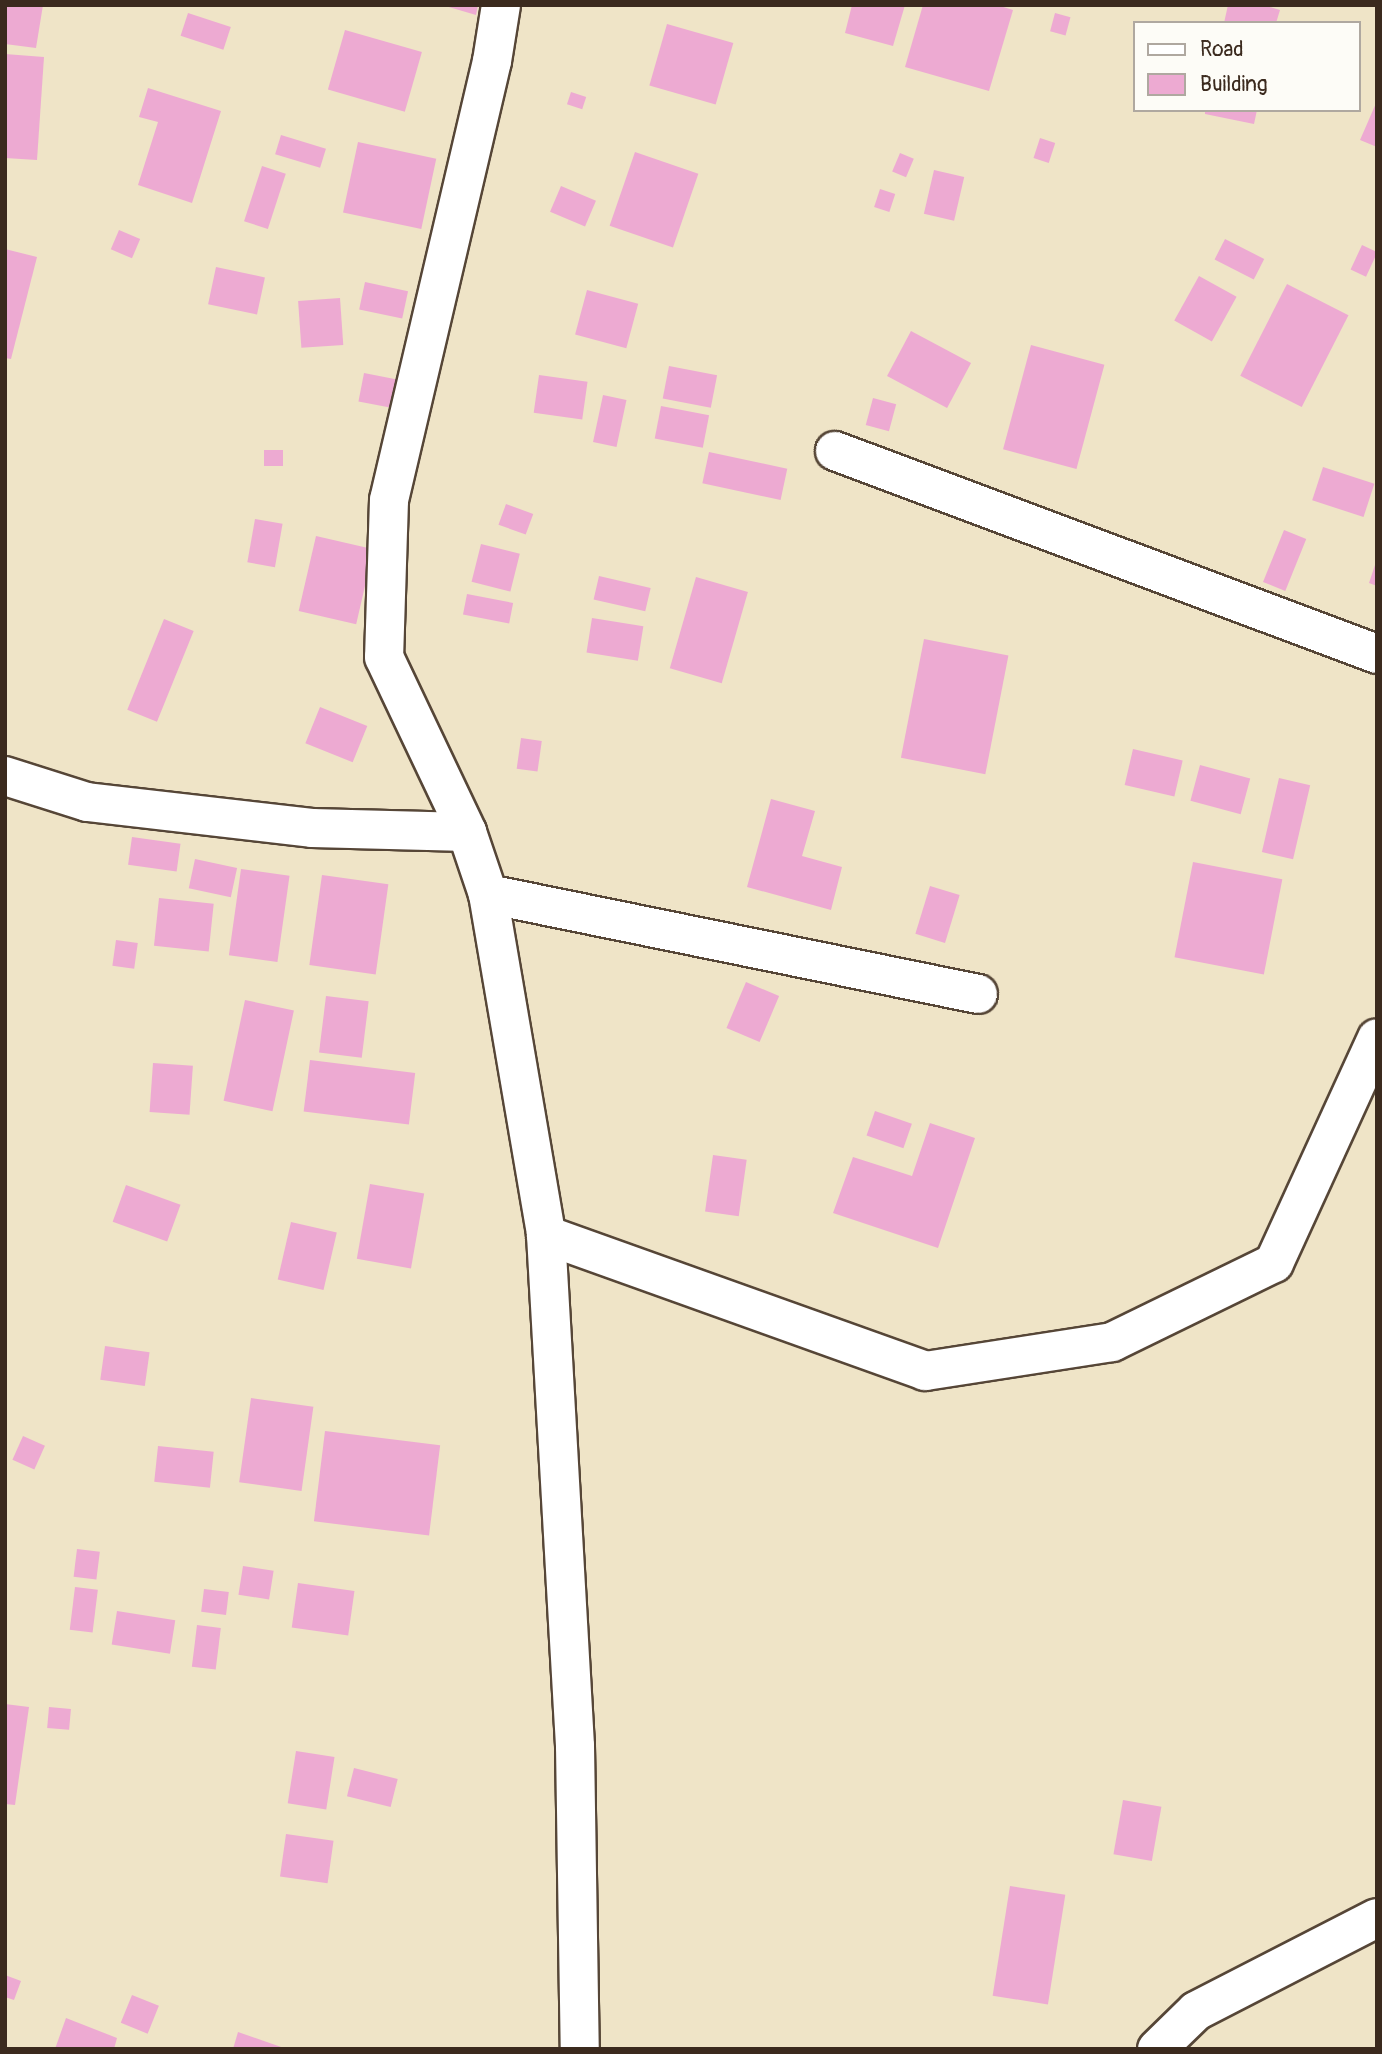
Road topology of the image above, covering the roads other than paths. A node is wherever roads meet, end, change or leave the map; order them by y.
1 (501, 5) edge
2 (835, 451) dead end
3 (1377, 654) edge
4 (5, 776) edge
5 (467, 832) junction
6 (488, 894) junction
7 (978, 994) dead end
8 (1377, 1038) edge
9 (546, 1235) junction
10 (1377, 1918) edge
11 (580, 2049) edge
12 (1157, 2049) edge

1 - 5 street
2 - 3 street
4 - 5 street
5 - 6 street
6 - 7 street
6 - 9 street
8 - 9 street
9 - 11 street
10 - 12 street

